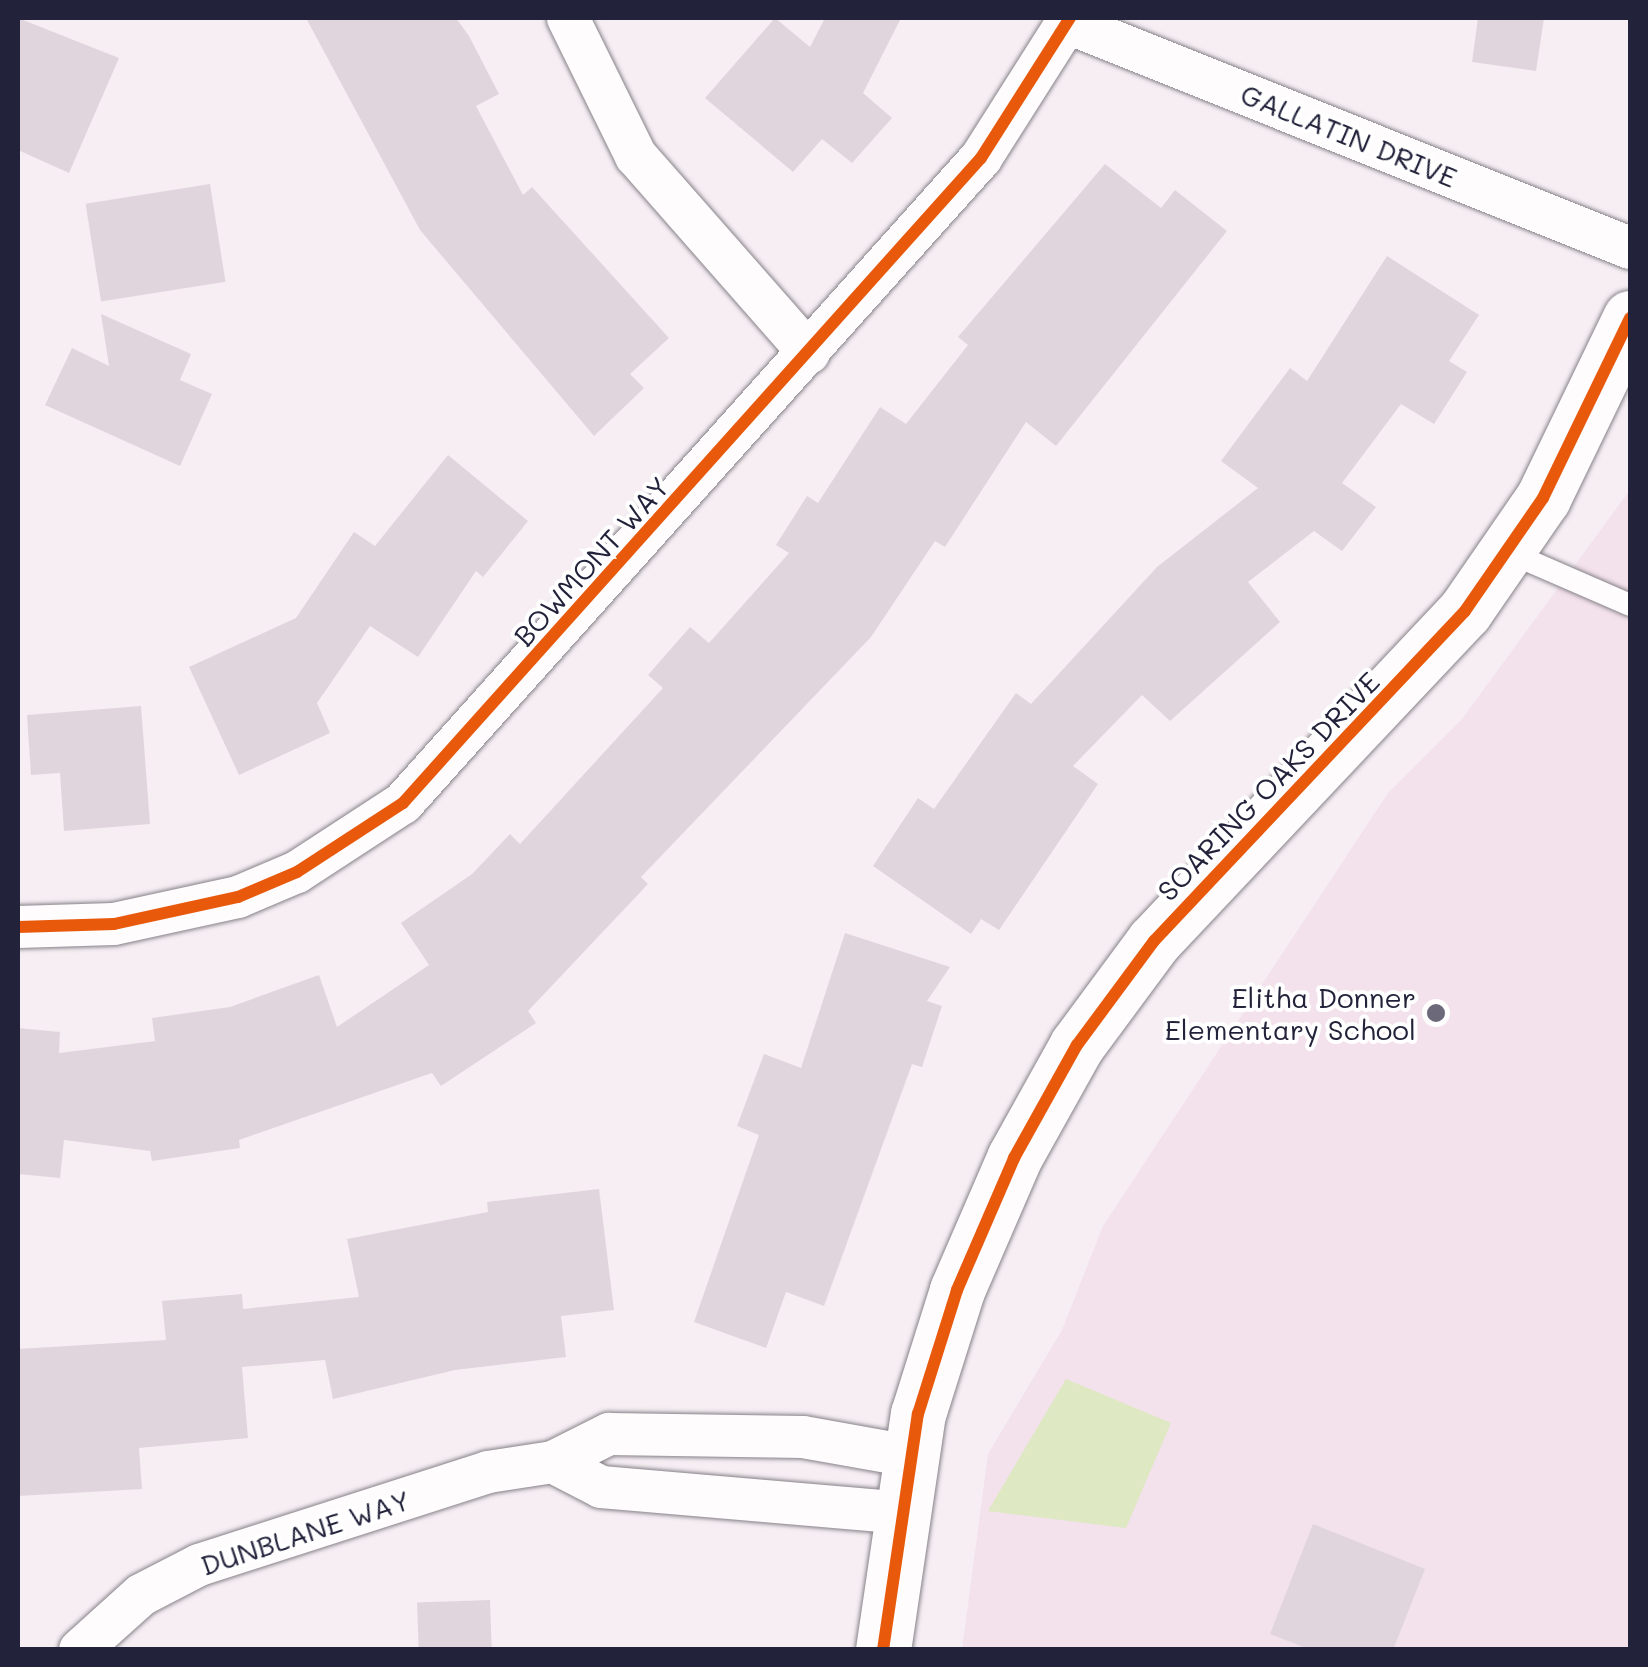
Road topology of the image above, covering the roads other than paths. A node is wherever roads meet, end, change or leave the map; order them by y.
1 (568, 18) edge
2 (1069, 20) edge
3 (1630, 248) edge
4 (1630, 318) edge
5 (809, 353) junction
6 (1506, 551) junction
7 (1630, 605) edge
8 (18, 928) edge
9 (910, 1456) junction
10 (553, 1462) junction
11 (902, 1513) junction
12 (80, 1650) edge
13 (884, 1650) edge

1 - 5 street
2 - 3 street, GALLATIN DRIVE
2 - 5 street, BOWMONT WAY
4 - 6 street, SOARING OAKS DRIVE
5 - 8 street, BOWMONT WAY
6 - 7 lane
6 - 9 street, SOARING OAKS DRIVE
9 - 10 street, DUNBLANE WAY
9 - 11 street, SOARING OAKS DRIVE
10 - 11 street
10 - 12 street, DUNBLANE WAY
11 - 13 street, SOARING OAKS DRIVE

